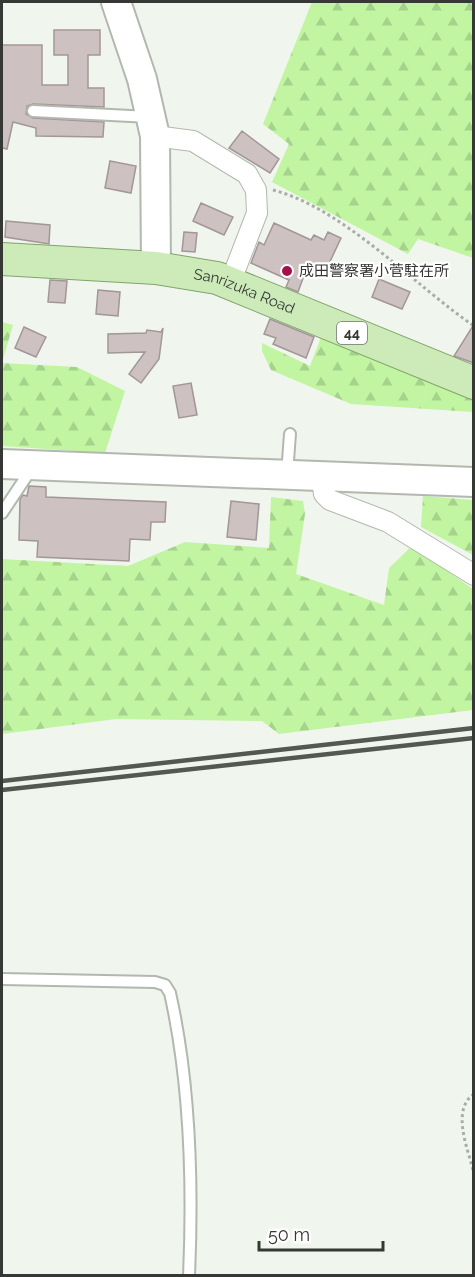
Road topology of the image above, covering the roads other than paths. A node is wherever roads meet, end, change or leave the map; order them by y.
1 (117, 2) edge
2 (33, 111) dead end
3 (153, 127) junction
4 (2, 259) edge
5 (156, 268) junction
6 (230, 283) junction
7 (474, 382) edge
8 (290, 434) dead end
9 (2, 464) edge
10 (34, 465) junction
11 (287, 474) junction
12 (321, 476) junction
13 (474, 482) edge
14 (2, 513) edge
15 (474, 575) edge
16 (2, 979) edge
17 (189, 1275) edge

1 - 3 street
2 - 3 lane
3 - 5 street
3 - 6 street
4 - 5 main road, Sanrizuka Road / 44
5 - 6 main road, Sanrizuka Road / 44
6 - 7 main road, Sanrizuka Road / 44
8 - 11 lane
9 - 10 street
10 - 11 street
10 - 14 lane
11 - 12 street
12 - 13 street
12 - 15 street
16 - 17 lane

